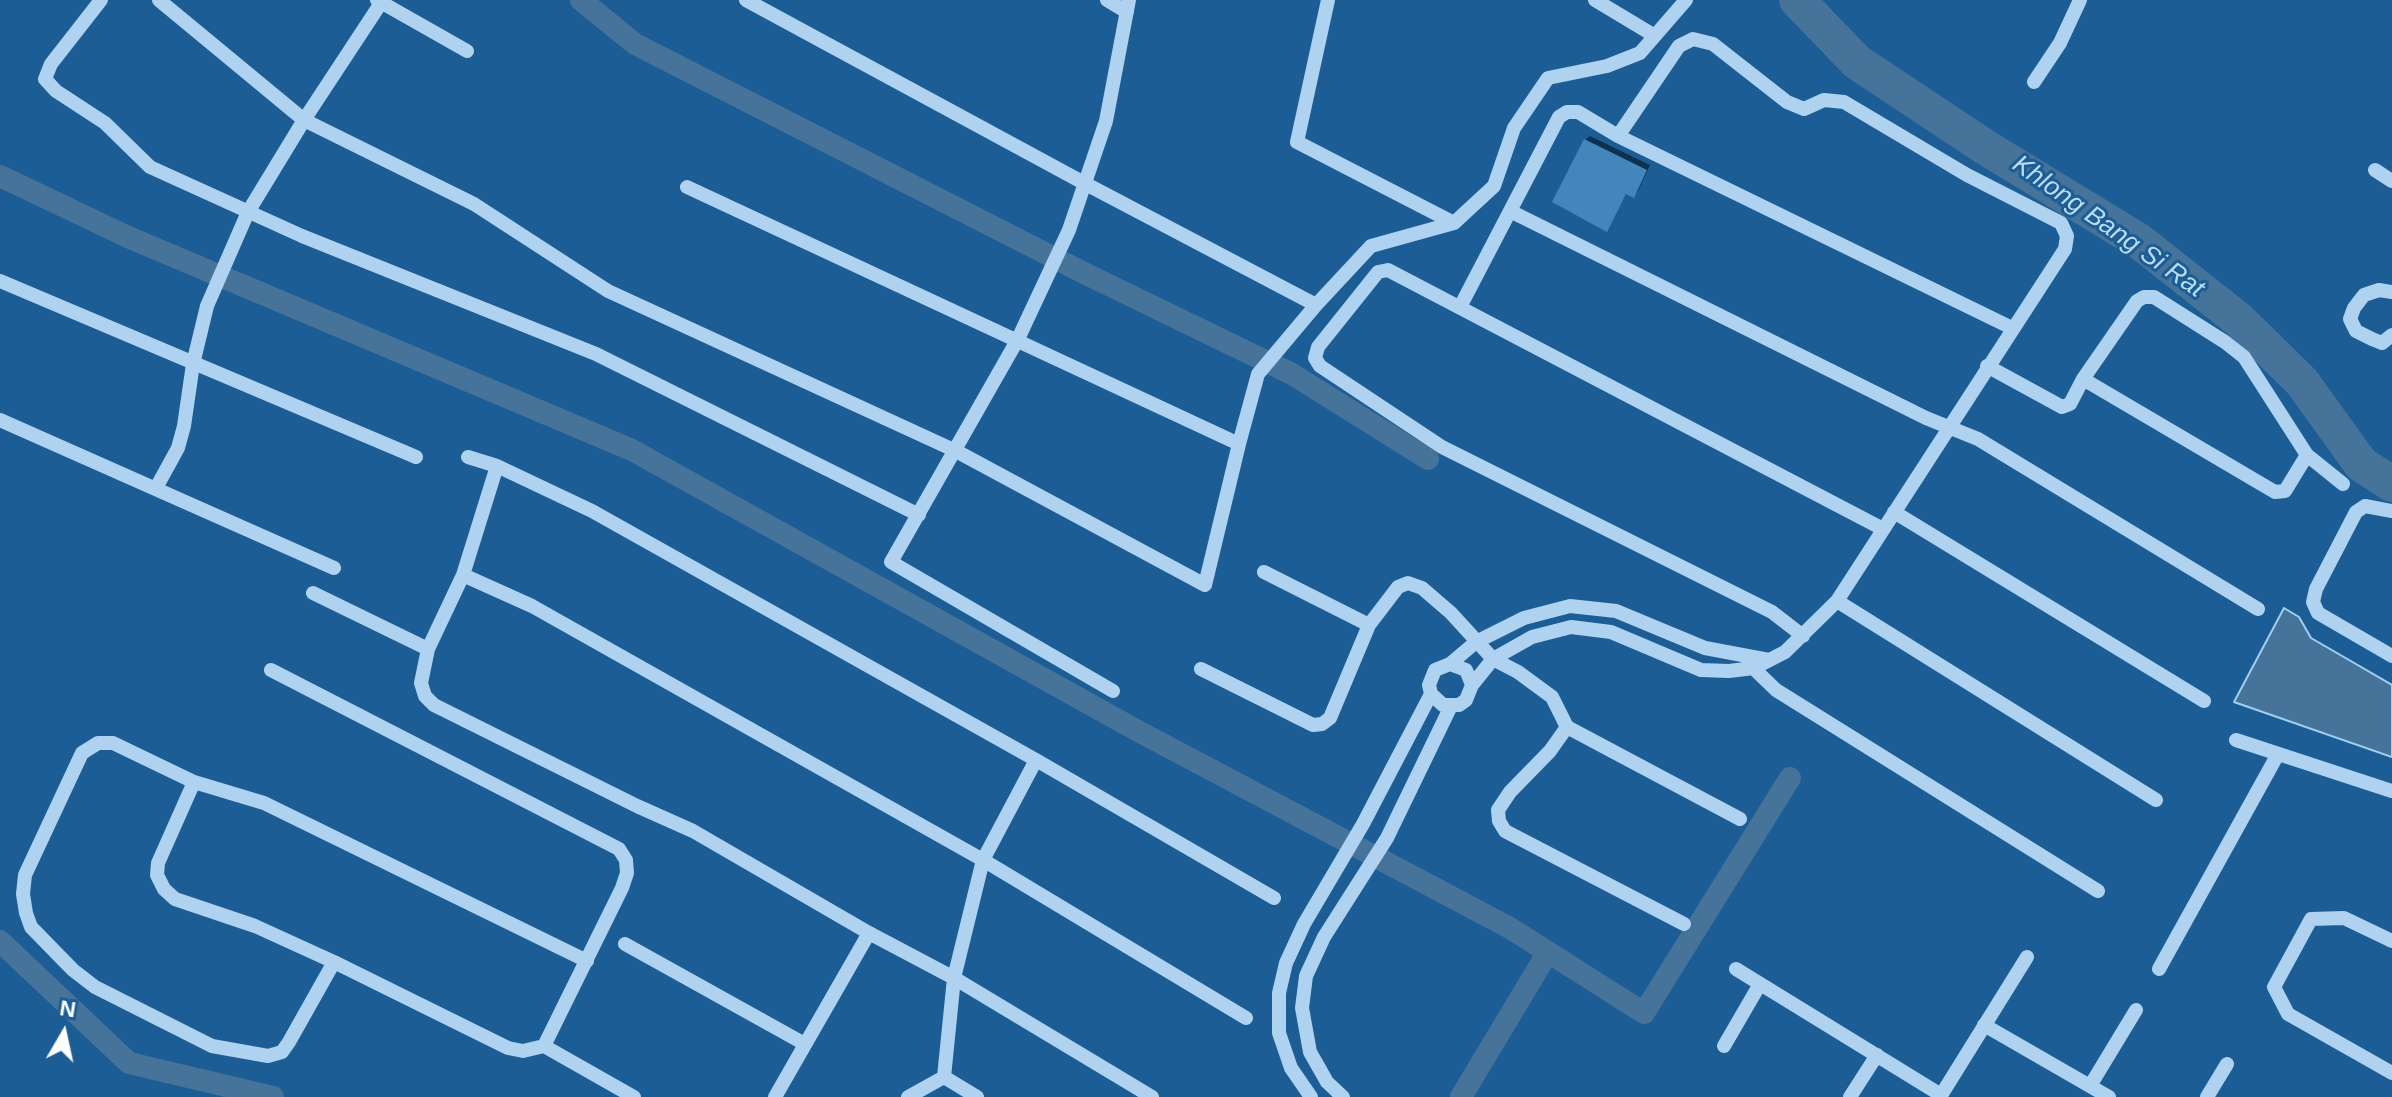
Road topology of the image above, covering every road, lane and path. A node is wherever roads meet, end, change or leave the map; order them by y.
1 (101, 0) edge
2 (159, 0) edge
3 (746, 0) edge
4 (1107, 0) edge
5 (1328, 0) edge
6 (1595, 0) edge
7 (1686, 0) edge
8 (2080, 0) edge
9 (379, 2) edge
10 (766, 6) edge
11 (1128, 6) edge
12 (1655, 36) junction
13 (467, 51) dead end
14 (2034, 82) dead end
15 (304, 120) junction
16 (1618, 136) junction
17 (2375, 170) dead end
18 (2392, 181) edge
19 (1084, 183) junction
20 (687, 187) dead end
21 (1510, 211) junction
22 (248, 212) junction
23 (1454, 223) junction
24 (0, 281) edge
25 (2392, 292) edge
26 (1316, 305) junction
27 (1460, 307) junction
28 (2012, 328) junction
29 (2392, 335) edge
30 (1018, 339) junction
31 (193, 364) junction
32 (1987, 366) junction
33 (2083, 379) junction
34 (0, 420) edge
35 (1949, 427) junction
36 (1239, 444) junction
37 (956, 451) junction
38 (2307, 455) junction
39 (416, 457) dead end
40 (468, 457) dead end
41 (497, 466) junction
42 (2343, 484) dead end
43 (156, 488) junction
44 (2392, 511) edge
45 (1894, 512) junction
46 (919, 515) junction
47 (1883, 529) junction
48 (334, 568) dead end
49 (1264, 572) dead end
50 (463, 575) junction
51 (313, 593) dead end
52 (1837, 601) junction
53 (2258, 609) dead end
54 (1369, 625) junction
55 (1803, 636) junction
56 (1476, 642) junction
57 (428, 649) junction
58 (1740, 655) junction
59 (2392, 656) edge
60 (1493, 659) junction
61 (1769, 660) junction
62 (1450, 664) junction
63 (1754, 668) junction
64 (1201, 669) dead end
65 (271, 670) dead end
66 (1472, 685) junction
67 (1113, 691) dead end
68 (1431, 694) junction
69 (2204, 701) dead end
70 (1451, 706) junction
71 (1567, 727) junction
72 (2236, 740) dead end
73 (2278, 754) junction
74 (1036, 760) junction
75 (194, 782) junction
76 (2392, 791) edge
77 (2156, 800) dead end
78 (1740, 819) dead end
79 (983, 860) junction
80 (2098, 891) dead end
81 (1274, 898) dead end
82 (1304, 924) junction
83 (1684, 924) dead end
84 (869, 933) junction
85 (1324, 937) junction
86 (2392, 941) edge
87 (625, 944) dead end
88 (2027, 957) dead end
89 (587, 961) junction
90 (334, 962) junction
91 (1736, 969) dead end
92 (2159, 969) dead end
93 (954, 978) junction
94 (1760, 984) junction
95 (2136, 1010) dead end
96 (1246, 1018) dead end
97 (1984, 1025) junction
98 (803, 1043) junction
99 (544, 1046) junction
100 (1724, 1046) dead end
101 (1877, 1055) junction
102 (2227, 1064) dead end
103 (2392, 1073) edge
104 (944, 1077) junction
105 (2090, 1086) junction
106 (1940, 1096) edge
107 (634, 1097) edge
108 (775, 1097) edge
109 (908, 1097) edge
110 (977, 1097) edge
111 (1152, 1097) edge
112 (1311, 1097) edge
113 (1343, 1097) edge
114 (1850, 1097) edge
115 (2109, 1097) edge
116 (2207, 1097) edge

1 - 22 street
2 - 15 street
3 - 10 street
4 - 11 street
5 - 23 street
6 - 12 street
7 - 12 street
8 - 14 street
9 - 13 street
9 - 15 street
10 - 19 street
11 - 19 street
12 - 23 street
15 - 22 street
15 - 37 street
16 - 21 street
16 - 28 street
16 - 28 street
17 - 18 street
19 - 26 street
19 - 30 street
20 - 30 street
21 - 27 street
21 - 35 street
22 - 31 street
22 - 46 street
23 - 26 street
24 - 31 street
25 - 29 street
26 - 36 street
27 - 47 street
27 - 55 street
28 - 32 street
30 - 36 street
30 - 37 street
31 - 39 street
31 - 43 street
32 - 33 street
32 - 35 street
33 - 38 street
33 - 38 street
34 - 43 street
35 - 45 street
35 - 53 street
36 - 37 street
37 - 46 street
38 - 42 street
40 - 41 street
41 - 50 street
41 - 74 street
43 - 48 street
44 - 59 street
45 - 47 street
45 - 69 street
46 - 67 street
47 - 52 street
49 - 54 street
50 - 57 street
50 - 79 street
51 - 57 street
52 - 55 street
52 - 77 street
54 - 56 street
54 - 64 street
55 - 61 street
56 - 58 street
56 - 60 street
56 - 62 street
57 - 84 street
58 - 61 street
58 - 63 street
60 - 63 street
60 - 66 street
60 - 71 street
61 - 63 street
62 - 66 street
62 - 68 street
63 - 80 street
65 - 89 street
66 - 70 street
68 - 70 street
68 - 82 street
70 - 85 street
71 - 78 street
71 - 83 street
72 - 73 street
73 - 76 street
73 - 92 street
74 - 79 street
74 - 81 street
75 - 89 street
75 - 90 street
75 - 90 street
79 - 93 street
79 - 96 street
82 - 85 street
82 - 112 street
84 - 93 street
84 - 98 street
85 - 113 street
86 - 103 street
87 - 98 street
88 - 97 street
89 - 99 street
90 - 99 street
91 - 94 street
93 - 104 street
93 - 111 street
94 - 100 street
94 - 101 street
95 - 105 street
97 - 105 street
97 - 106 street
98 - 108 street
99 - 107 street
101 - 106 street
101 - 114 street
102 - 116 street
104 - 109 street
104 - 110 street
105 - 115 street

